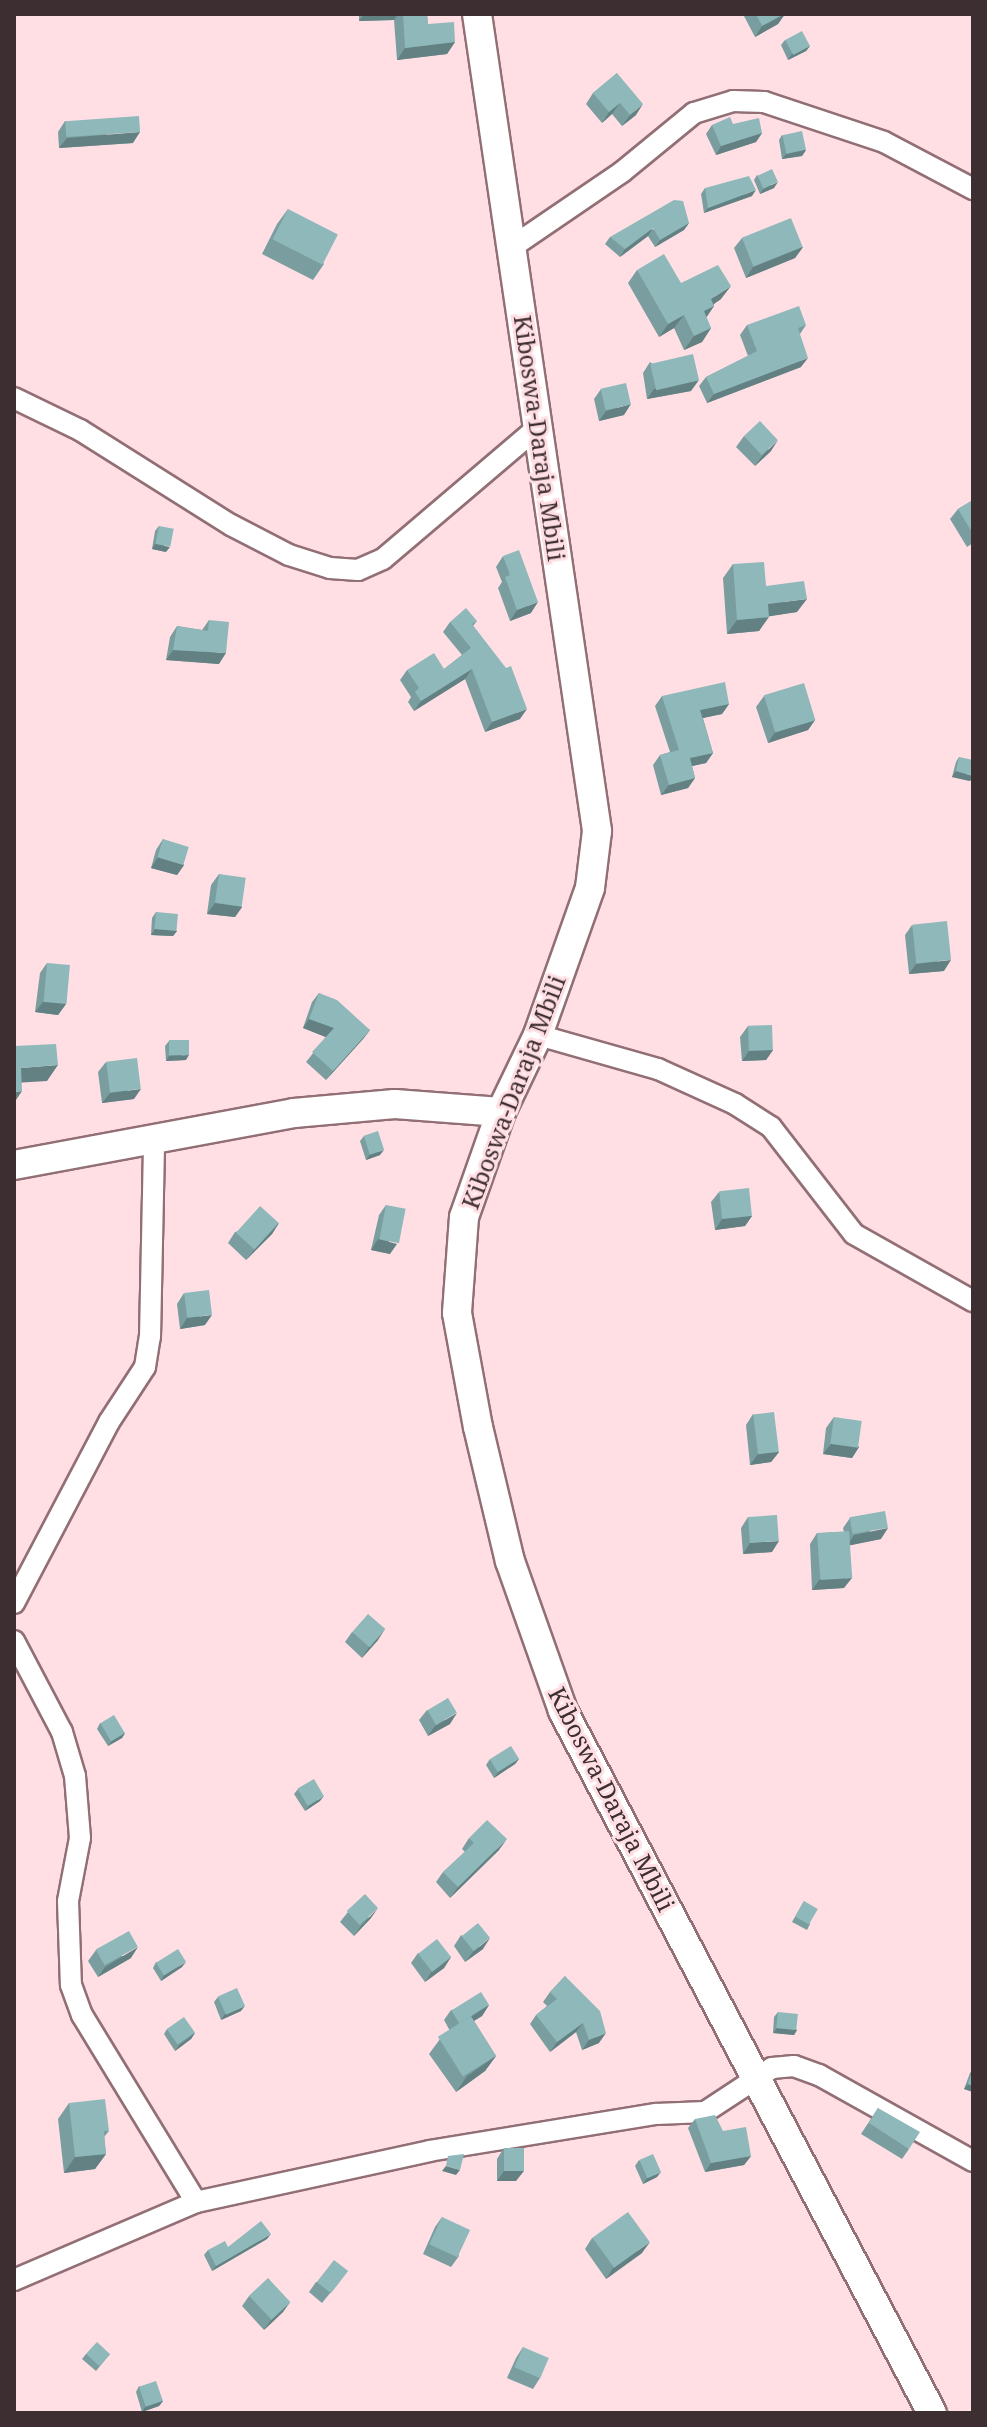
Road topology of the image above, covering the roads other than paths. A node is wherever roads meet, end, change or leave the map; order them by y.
1 (477, 14) edge
2 (973, 189) edge
3 (512, 247) junction
4 (14, 398) edge
5 (538, 427) junction
6 (538, 1035) junction
7 (501, 1112) junction
8 (154, 1138) junction
9 (14, 1165) edge
10 (973, 1301) edge
11 (14, 1603) edge
12 (14, 1641) edge
13 (757, 2080) junction
14 (973, 2161) edge
15 (196, 2202) junction
16 (14, 2280) edge
17 (932, 2413) edge

1 - 3 main road, Kiboswa-Daraja Mbili
2 - 3 street
3 - 5 main road, Kiboswa-Daraja Mbili
4 - 5 street
5 - 6 main road, Kiboswa-Daraja Mbili
6 - 7 main road, Kiboswa-Daraja Mbili
6 - 10 street
7 - 8 main road
7 - 13 main road, Kiboswa-Daraja Mbili
8 - 9 main road
8 - 11 street
12 - 15 street
13 - 14 street
13 - 15 street
13 - 17 main road, Kiboswa-Daraja Mbili
15 - 16 street

